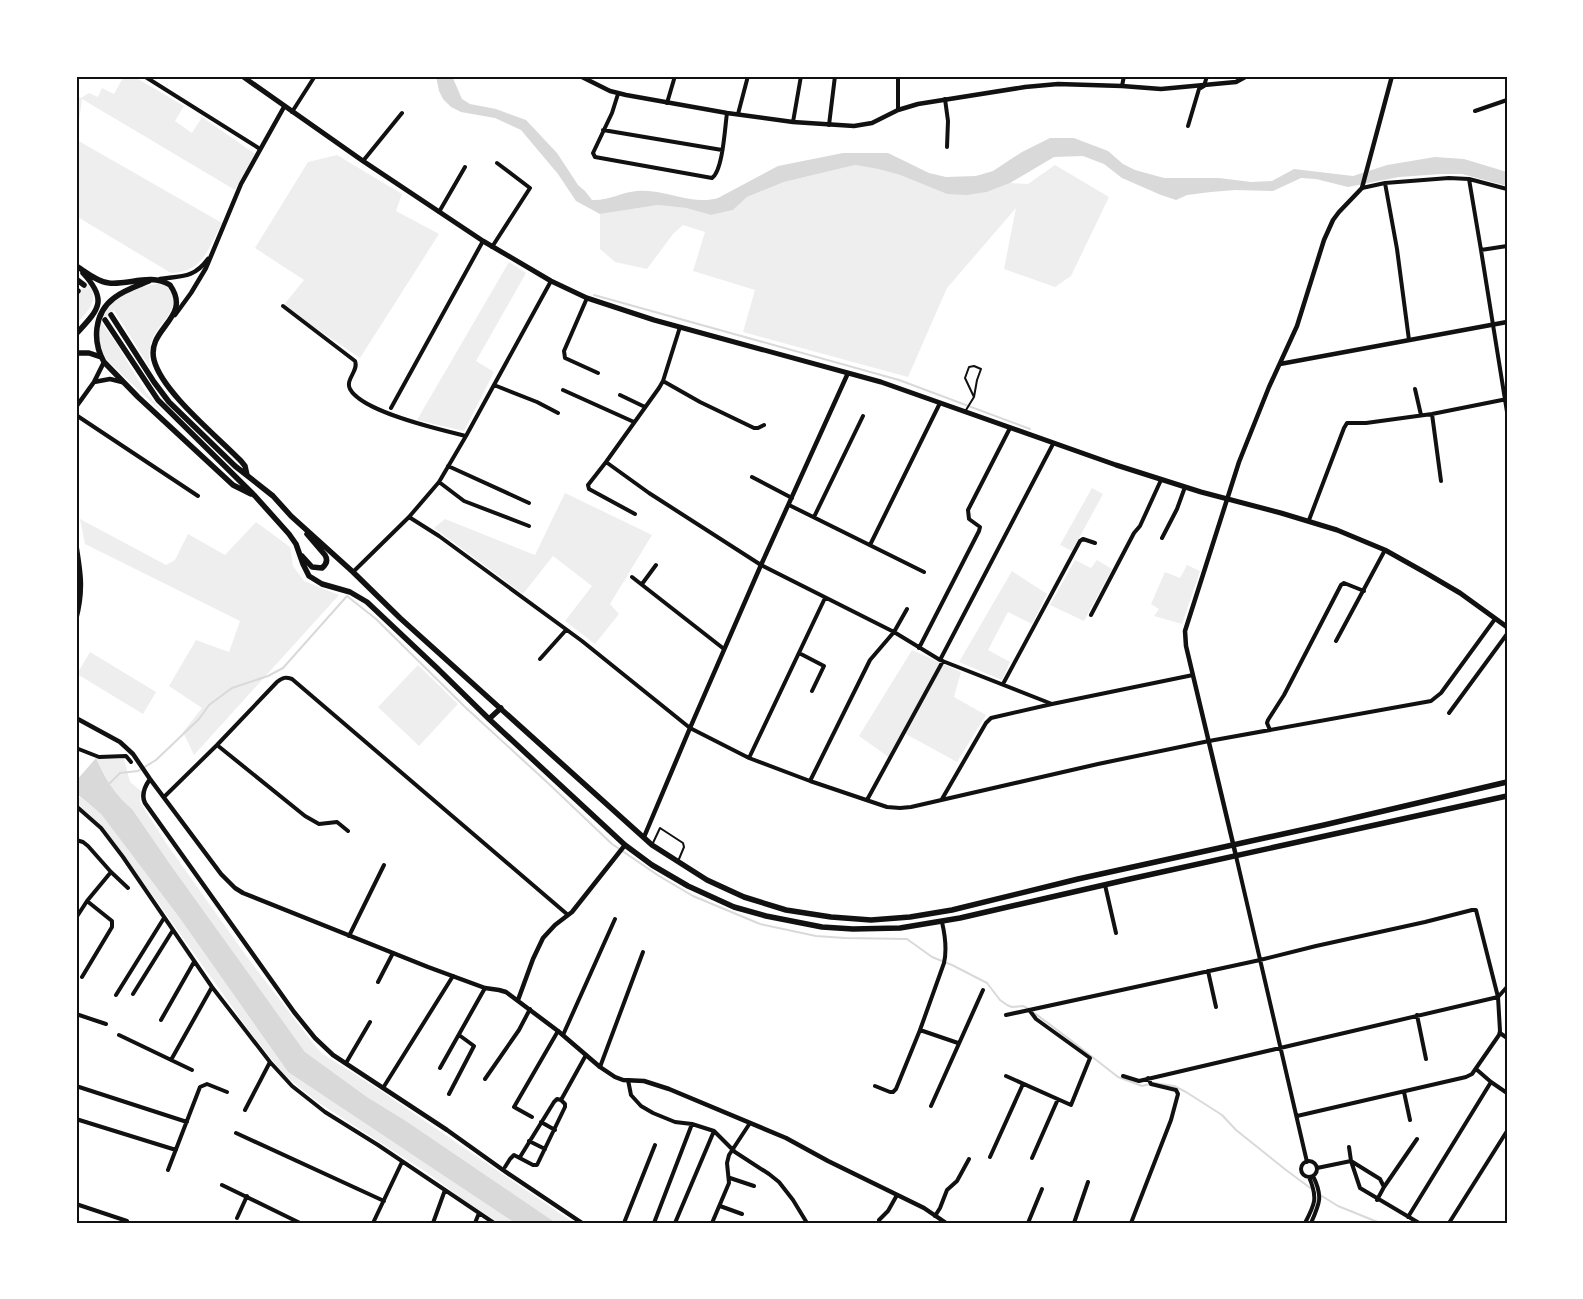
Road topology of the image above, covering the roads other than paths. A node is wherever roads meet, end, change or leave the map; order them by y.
1 (144, 76) edge
2 (242, 76) edge
3 (315, 76) edge
4 (580, 76) edge
5 (675, 76) edge
6 (748, 76) edge
7 (801, 76) edge
8 (835, 76) edge
9 (898, 76) edge
10 (1124, 76) edge
11 (1207, 76) edge
12 (1246, 76) edge
13 (1392, 76) edge
14 (1122, 86) junction
15 (1204, 86) junction
16 (618, 94) junction
17 (945, 99) junction
18 (1507, 100) edge
19 (667, 103) junction
20 (284, 107) junction
21 (898, 110) junction
22 (1475, 111) dead end
23 (292, 112) junction
24 (402, 113) dead end
25 (727, 113) junction
26 (738, 114) junction
27 (794, 122) junction
28 (829, 125) junction
29 (1188, 126) dead end
30 (603, 130) junction
31 (947, 146) dead end
32 (260, 149) junction
33 (722, 150) junction
34 (363, 161) junction
35 (497, 163) dead end
36 (465, 168) dead end
37 (1469, 179) junction
38 (1386, 183) junction
39 (1362, 186) junction
40 (1507, 189) edge
41 (439, 212) junction
42 (483, 242) junction
43 (1507, 246) edge
44 (492, 247) junction
45 (1482, 250) junction
46 (211, 254) junction
47 (77, 267) edge
48 (76, 279) edge
49 (151, 280) junction
50 (159, 280) junction
51 (551, 280) junction
52 (84, 285) dead end
53 (587, 298) junction
54 (283, 306) dead end
55 (111, 314) dead end
56 (172, 319) junction
57 (105, 320) dead end
58 (1507, 322) edge
59 (1493, 324) junction
60 (680, 327) junction
61 (76, 334) edge
62 (1409, 340) junction
63 (76, 353) edge
64 (1285, 354) junction
65 (102, 359) junction
66 (1290, 362) junction
67 (1280, 364) junction
68 (598, 373) dead end
69 (848, 373) junction
70 (663, 381) junction
71 (94, 382) junction
72 (124, 382) junction
73 (494, 386) junction
74 (1415, 389) dead end
75 (562, 390) dead end
76 (620, 396) dead end
77 (974, 397) junction
78 (1506, 399) edge
79 (940, 403) junction
80 (76, 407) edge
81 (645, 407) junction
82 (391, 408) dead end
83 (966, 411) junction
84 (1507, 412) edge
85 (558, 413) dead end
86 (1432, 414) junction
87 (76, 415) edge
88 (1421, 415) junction
89 (863, 416) dead end
90 (634, 422) junction
91 (764, 426) dead end
92 (1010, 428) junction
93 (466, 436) junction
94 (1053, 444) junction
95 (606, 462) junction
96 (448, 466) junction
97 (247, 475) junction
98 (752, 477) dead end
99 (1161, 480) junction
100 (1441, 481) dead end
101 (439, 482) junction
102 (1185, 487) junction
103 (198, 496) dead end
104 (255, 496) junction
105 (792, 498) junction
106 (1227, 500) junction
107 (528, 503) dead end
108 (789, 505) junction
109 (635, 514) dead end
110 (409, 517) junction
111 (814, 517) junction
112 (1309, 520) junction
113 (300, 524) junction
114 (529, 526) dead end
115 (1162, 538) dead end
116 (1094, 543) dead end
117 (76, 544) edge
118 (296, 544) junction
119 (870, 545) junction
120 (1385, 550) junction
121 (656, 565) dead end
122 (761, 565) junction
123 (353, 572) junction
124 (924, 572) dead end
125 (632, 576) dead end
126 (642, 584) junction
127 (1364, 591) junction
128 (825, 598) junction
129 (907, 609) dead end
130 (1091, 615) dead end
131 (1495, 619) junction
132 (76, 620) edge
133 (1507, 627) edge
134 (566, 630) junction
135 (894, 632) junction
136 (1507, 634) edge
137 (1336, 641) dead end
138 (920, 648) junction
139 (724, 649) junction
140 (799, 653) junction
141 (540, 659) dead end
142 (941, 660) junction
143 (1193, 675) junction
144 (1003, 684) junction
145 (812, 691) dead end
146 (1052, 704) junction
147 (501, 708) junction
148 (1449, 713) dead end
149 (76, 718) edge
150 (488, 719) junction
151 (690, 728) junction
152 (1270, 730) junction
153 (1209, 742) junction
154 (217, 745) junction
155 (76, 748) edge
156 (749, 758) junction
157 (131, 762) dead end
158 (150, 779) junction
159 (810, 781) junction
160 (1507, 782) edge
161 (1507, 796) edge
162 (164, 797) junction
163 (942, 799) junction
164 (868, 800) junction
165 (76, 806) edge
166 (1400, 808) junction
167 (1403, 818) junction
168 (348, 831) dead end
169 (644, 837) junction
170 (76, 840) edge
171 (652, 844) junction
172 (625, 845) junction
173 (1233, 845) junction
174 (1236, 856) junction
175 (678, 862) junction
176 (384, 865) dead end
177 (111, 872) junction
178 (1105, 885) junction
179 (128, 888) dead end
180 (87, 901) junction
181 (568, 915) junction
182 (76, 918) edge
183 (164, 918) junction
184 (615, 919) dead end
185 (942, 922) junction
186 (173, 930) junction
187 (1116, 934) dead end
188 (349, 936) junction
189 (643, 952) dead end
190 (393, 953) junction
191 (1260, 960) junction
192 (194, 962) junction
193 (1208, 971) junction
194 (454, 976) junction
195 (82, 977) dead end
196 (378, 982) dead end
197 (212, 987) junction
198 (1507, 987) edge
199 (485, 988) junction
200 (983, 990) dead end
201 (133, 994) dead end
202 (116, 995) dead end
203 (1498, 997) junction
204 (518, 1000) junction
205 (1216, 1007) dead end
206 (530, 1009) junction
207 (1030, 1011) junction
208 (76, 1014) edge
209 (1006, 1015) dead end
210 (1417, 1015) junction
211 (161, 1020) dead end
212 (370, 1022) dead end
213 (106, 1024) dead end
214 (920, 1030) junction
215 (558, 1031) junction
216 (1500, 1034) junction
217 (119, 1035) dead end
218 (459, 1035) junction
219 (563, 1035) junction
220 (1507, 1038) edge
221 (958, 1043) junction
222 (1281, 1047) junction
223 (586, 1055) junction
224 (1426, 1059) dead end
225 (171, 1060) junction
226 (270, 1062) junction
227 (346, 1064) junction
228 (600, 1067) junction
229 (440, 1068) dead end
230 (1476, 1069) junction
231 (192, 1070) dead end
232 (1006, 1076) dead end
233 (1123, 1076) dead end
234 (1148, 1078) junction
235 (485, 1079) dead end
236 (628, 1080) junction
237 (1491, 1082) junction
238 (1023, 1084) junction
239 (76, 1086) edge
240 (875, 1086) dead end
241 (383, 1088) junction
242 (227, 1092) dead end
243 (1404, 1092) junction
244 (1507, 1093) edge
245 (449, 1094) dead end
246 (1058, 1099) junction
247 (562, 1100) junction
248 (932, 1106) dead end
249 (245, 1110) dead end
250 (1297, 1116) junction
251 (532, 1117) dead end
252 (76, 1119) edge
253 (1410, 1120) dead end
254 (187, 1122) junction
255 (541, 1122) junction
256 (750, 1123) junction
257 (692, 1124) junction
258 (555, 1130) junction
259 (1507, 1131) edge
260 (714, 1132) junction
261 (236, 1133) dead end
262 (1417, 1140) dead end
263 (529, 1141) junction
264 (655, 1145) dead end
265 (1348, 1147) dead end
266 (545, 1149) junction
267 (733, 1149) junction
268 (176, 1150) junction
269 (520, 1157) junction
270 (990, 1157) dead end
271 (969, 1158) dead end
272 (1032, 1158) dead end
273 (1351, 1161) junction
274 (402, 1162) junction
275 (1307, 1162) junction
276 (505, 1167) dead end
277 (1317, 1168) junction
278 (168, 1170) dead end
279 (1311, 1177) junction
280 (730, 1178) junction
281 (1088, 1182) dead end
282 (222, 1185) dead end
283 (754, 1186) dead end
284 (1384, 1187) junction
285 (1042, 1189) dead end
286 (445, 1190) junction
287 (898, 1195) junction
288 (247, 1196) junction
289 (1377, 1200) junction
290 (384, 1201) junction
291 (76, 1204) edge
292 (720, 1206) junction
293 (479, 1213) junction
294 (742, 1214) dead end
295 (935, 1216) junction
296 (1408, 1217) junction
297 (236, 1218) dead end
298 (879, 1220) dead end
299 (127, 1221) dead end
300 (300, 1223) edge
301 (373, 1223) edge
302 (432, 1223) edge
303 (476, 1223) edge
304 (494, 1223) edge
305 (582, 1223) edge
306 (624, 1223) edge
307 (654, 1223) edge
308 (675, 1223) edge
309 (712, 1223) edge
310 (807, 1223) edge
311 (946, 1223) edge
312 (1028, 1223) edge
313 (1074, 1223) edge
314 (1131, 1223) edge
315 (1305, 1223) edge
316 (1311, 1223) edge
317 (1419, 1223) edge
318 (1449, 1223) edge

1 - 32 street
2 - 20 main road
3 - 23 street
4 - 16 street
5 - 19 street
6 - 26 street
7 - 27 street
8 - 28 street
9 - 21 street
10 - 14 street
11 - 15 street
12 - 15 street
13 - 39 street
14 - 15 street
14 - 17 street
15 - 29 street
16 - 19 street
16 - 30 street
17 - 21 street
17 - 31 street
18 - 22 street
19 - 25 street
20 - 23 main road
20 - 32 street
21 - 28 street
23 - 34 main road
24 - 34 street
25 - 26 street
25 - 33 street
26 - 27 street
27 - 28 street
30 - 33 street
30 - 33 street
32 - 46 street
34 - 41 main road
35 - 44 street
36 - 41 street
37 - 38 street
37 - 40 street
37 - 45 street
38 - 39 street
38 - 62 street
39 - 64 street
41 - 42 main road
42 - 44 main road
42 - 82 street
43 - 45 street
44 - 51 main road
45 - 59 street
46 - 50 street
46 - 56 street
47 - 49 highway
47 - 61 highway
48 - 52 highway
49 - 50 highway
49 - 65 highway
50 - 56 highway
51 - 53 main road
51 - 73 street
53 - 60 main road
53 - 68 street
54 - 93 street
55 - 97 highway
56 - 97 highway
57 - 104 highway
58 - 59 street
59 - 62 street
59 - 78 street
60 - 69 main road
60 - 70 street
62 - 66 street
63 - 65 highway
64 - 66 street
64 - 67 street
65 - 71 street
65 - 72 highway
66 - 67 street
67 - 106 street
69 - 79 main road
69 - 105 street
70 - 81 street
70 - 91 street
71 - 72 street
71 - 80 street
72 - 104 highway
73 - 85 street
73 - 93 street
74 - 88 street
75 - 90 street
76 - 81 street
77 - 77 lane
77 - 83 lane
78 - 84 street
78 - 86 street
79 - 83 main road
79 - 119 street
81 - 90 street
83 - 92 main road
86 - 88 street
86 - 100 street
87 - 103 street
88 - 112 street
89 - 111 street
90 - 95 street
92 - 94 main road
92 - 138 street
93 - 96 street
94 - 99 main road
94 - 142 street
95 - 109 street
95 - 122 street
96 - 101 street
96 - 107 street
97 - 113 highway
98 - 105 street
99 - 102 main road
99 - 130 street
101 - 110 street
101 - 114 street
102 - 106 main road
102 - 115 street
104 - 118 highway
105 - 108 street
106 - 112 main road
106 - 143 street
108 - 111 street
108 - 122 street
110 - 123 street
110 - 134 street
111 - 119 street
112 - 120 main road
113 - 118 highway
113 - 123 highway
116 - 144 street
117 - 132 street
118 - 150 highway
119 - 124 street
120 - 127 street
120 - 131 main road
121 - 126 street
122 - 128 street
122 - 139 street
123 - 147 highway
125 - 126 street
126 - 139 street
127 - 137 street
127 - 152 street
128 - 135 street
128 - 140 street
129 - 135 street
131 - 133 main road
131 - 152 street
134 - 141 street
134 - 151 street
135 - 138 street
135 - 159 street
136 - 148 street
138 - 142 street
139 - 151 street
140 - 145 street
140 - 156 street
142 - 144 street
142 - 164 street
143 - 146 street
143 - 153 street
144 - 146 street
146 - 163 street
147 - 150 highway
147 - 169 highway
149 - 158 street
150 - 172 highway
151 - 156 street
151 - 169 street
152 - 153 street
153 - 163 street
153 - 173 street
154 - 162 street
154 - 168 street
154 - 181 street
155 - 157 street
156 - 159 street
158 - 162 street
158 - 227 street
159 - 164 street
160 - 166 highway
161 - 167 highway
162 - 188 street
163 - 164 street
165 - 183 street
166 - 167 highway
166 - 173 highway
167 - 174 highway
169 - 171 highway
170 - 177 street
171 - 175 highway
171 - 175 lane
172 - 181 street
172 - 185 highway
173 - 174 street
173 - 175 highway
174 - 178 highway
174 - 191 street
176 - 188 street
177 - 179 street
177 - 180 street
178 - 185 highway
178 - 187 street
180 - 182 street
180 - 195 street
181 - 204 street
183 - 186 street
183 - 202 street
184 - 219 street
185 - 214 street
186 - 192 street
186 - 201 street
188 - 190 street
189 - 228 street
190 - 194 street
190 - 196 street
191 - 193 street
191 - 203 street
191 - 222 street
192 - 197 street
192 - 211 street
193 - 205 street
193 - 207 street
194 - 199 street
194 - 241 street
197 - 225 street
197 - 226 street
198 - 203 street
199 - 204 street
199 - 218 street
200 - 221 street
203 - 210 street
203 - 216 street
204 - 206 street
206 - 215 street
206 - 235 street
207 - 209 street
207 - 246 street
208 - 213 street
210 - 222 street
210 - 224 street
212 - 227 street
214 - 221 street
214 - 240 street
215 - 219 street
215 - 251 street
216 - 220 street
216 - 230 street
217 - 225 street
218 - 229 street
218 - 245 street
219 - 223 street
221 - 248 street
222 - 234 street
222 - 250 street
223 - 228 street
223 - 247 street
225 - 231 street
226 - 249 street
226 - 274 street
227 - 241 street
228 - 236 street
230 - 237 street
230 - 243 street
232 - 238 street
233 - 234 street
234 - 314 street
236 - 256 street
236 - 257 street
237 - 244 street
237 - 296 street
238 - 246 street
238 - 270 street
239 - 254 street
241 - 305 street
242 - 254 street
243 - 250 street
243 - 253 street
246 - 272 street
247 - 255 street
247 - 258 street
250 - 275 street
252 - 268 street
254 - 268 street
255 - 258 street
255 - 263 street
256 - 267 street
256 - 287 street
257 - 260 street
257 - 307 street
258 - 266 street
259 - 318 street
260 - 267 street
260 - 308 street
261 - 290 street
262 - 284 street
263 - 266 street
263 - 269 street
264 - 306 street
265 - 273 street
266 - 269 street
267 - 280 street
267 - 310 street
268 - 278 street
269 - 276 street
271 - 295 street
273 - 277 street
273 - 284 street
273 - 289 street
274 - 286 street
274 - 290 street
275 - 277 street
275 - 279 street
277 - 279 street
279 - 315 street
279 - 316 street
280 - 283 street
280 - 292 street
281 - 313 street
282 - 288 street
284 - 289 street
285 - 312 street
286 - 293 street
286 - 302 street
287 - 295 street
287 - 298 street
288 - 297 street
288 - 300 street
289 - 296 street
290 - 301 street
291 - 299 street
292 - 294 street
292 - 309 street
293 - 303 street
293 - 304 street
295 - 311 street
296 - 317 street

